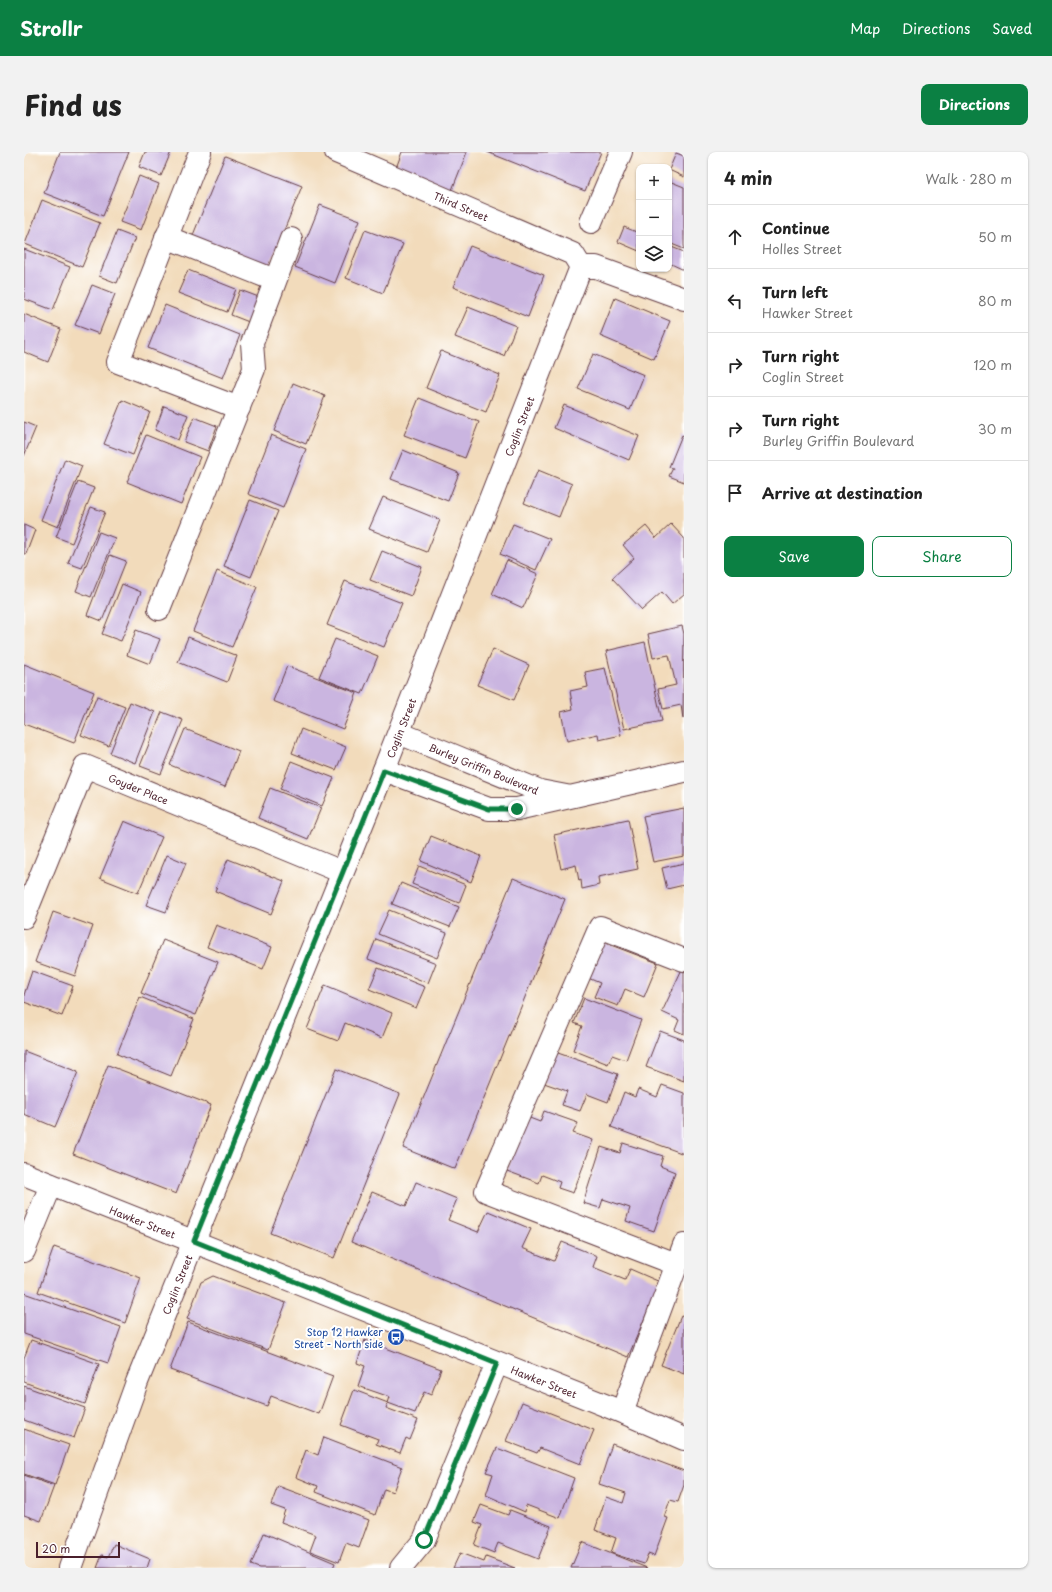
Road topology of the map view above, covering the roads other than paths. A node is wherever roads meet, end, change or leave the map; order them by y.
1 (200, 152) edge
2 (336, 152) edge
3 (621, 152) edge
4 (591, 222) dead end
5 (166, 237) junction
6 (291, 239) dead end
7 (581, 267) junction
8 (267, 277) dead end
9 (684, 299) edge
10 (239, 408) junction
11 (159, 609) dead end
12 (399, 733) junction
13 (384, 770) junction
14 (684, 770) edge
15 (571, 798) junction
16 (342, 872) junction
17 (24, 917) edge
18 (684, 960) edge
19 (24, 1174) edge
20 (51, 1185) junction
21 (194, 1241) junction
22 (24, 1251) edge
23 (680, 1255) edge
24 (497, 1363) junction
25 (622, 1412) junction
26 (684, 1439) edge
27 (70, 1568) edge
28 (401, 1568) edge

1 - 5 street
2 - 7 street, Third Street
3 - 4 street
5 - 8 street
5 - 10 street
6 - 10 street
7 - 9 street
7 - 12 street, Coglin Street
10 - 11 street
12 - 13 street, Coglin Street
12 - 15 street, Burley Griffin Boulevard
13 - 15 street, Burley Griffin Boulevard
13 - 16 street, Coglin Street
14 - 15 street, Burley Griffin Boulevard
16 - 17 street, Goyder Place
16 - 21 street, Coglin Street
18 - 23 street
19 - 20 street, Hawker Street
20 - 21 street, Hawker Street
20 - 22 street
21 - 24 street, Hawker Street
21 - 27 street, Coglin Street
23 - 25 street
24 - 25 street, Hawker Street
24 - 28 street
25 - 26 street, Hawker Street

